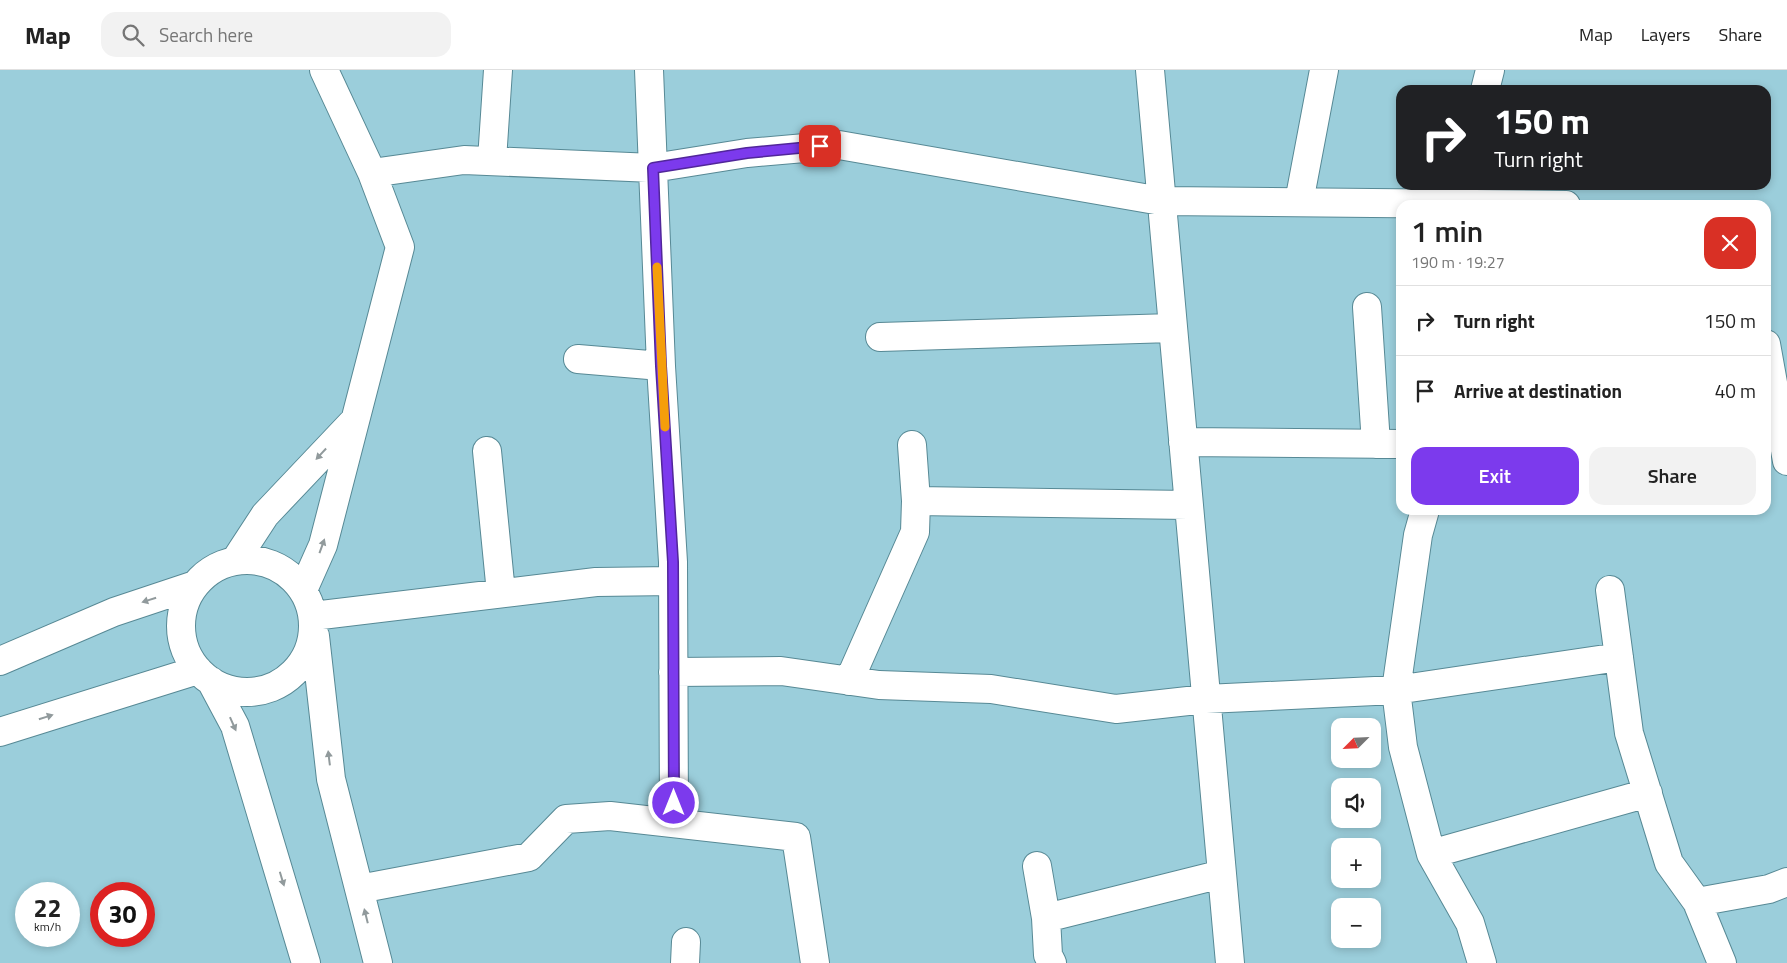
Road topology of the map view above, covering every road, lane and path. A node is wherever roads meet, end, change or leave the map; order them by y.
1 (324, 70) edge
2 (498, 70) edge
3 (649, 70) edge
4 (1150, 70) edge
5 (1324, 70) edge
6 (1490, 70) edge
7 (1486, 85) edge
8 (492, 160) junction
9 (653, 168) junction
10 (372, 173) junction
11 (1161, 201) junction
12 (1299, 202) junction
13 (1396, 203) edge
14 (1367, 307) dead end
15 (1172, 328) junction
16 (880, 337) dead end
17 (578, 359) dead end
18 (661, 366) junction
19 (1771, 386) edge
20 (356, 419) junction
21 (1182, 442) junction
22 (912, 444) dead end
23 (1388, 444) edge
24 (487, 452) dead end
25 (1779, 453) edge
26 (916, 501) junction
27 (1188, 505) junction
28 (1424, 515) edge
29 (234, 561) junction
30 (673, 581) junction
31 (195, 585) junction
32 (303, 590) junction
33 (1610, 590) dead end
34 (501, 593) junction
35 (313, 621) junction
36 (1619, 657) junction
37 (0, 661) edge
38 (673, 672) junction
39 (204, 675) junction
40 (849, 681) junction
41 (1396, 690) junction
42 (1206, 699) junction
43 (0, 732) edge
44 (1648, 793) junction
45 (674, 822) junction
46 (1431, 854) junction
47 (1037, 866) dead end
48 (1222, 874) junction
49 (1787, 882) edge
50 (359, 889) junction
51 (1697, 902) junction
52 (1046, 918) junction
53 (306, 963) edge
54 (378, 963) edge
55 (815, 963) edge
56 (1052, 963) edge
57 (1230, 963) edge
58 (1482, 963) edge
59 (1722, 963) edge

1 - 10 street
2 - 8 street
3 - 9 street
4 - 11 street
5 - 12 street
6 - 7 street
8 - 9 street
8 - 10 street
9 - 11 street
9 - 18 street
10 - 20 street
11 - 12 street
11 - 15 street
12 - 13 street
14 - 23 street
15 - 16 street
15 - 21 street
17 - 18 street
18 - 30 street
19 - 25 street
20 -> 29 street
32 -> 20 street
21 - 23 street
21 - 27 street
22 - 26 street
24 - 34 street
26 - 27 street
26 - 40 street
27 - 42 street
28 - 41 street
29 - 31 street
29 - 32 street
30 - 34 street
30 - 38 street
31 -> 37 street
31 - 39 street
32 - 35 street
33 - 36 street
34 - 35 street
35 - 39 street
50 -> 35 street
36 - 41 street
36 - 44 street
38 - 40 street
38 - 45 street
43 -> 39 street
39 -> 53 street
40 - 42 street
41 - 42 street
41 - 46 street
42 - 48 street
44 - 46 street
44 - 51 street
45 - 50 street
45 - 55 street
46 - 58 street
47 - 52 street
48 - 52 street
48 - 57 street
49 - 51 street
54 -> 50 street
51 - 59 street
52 - 56 street

